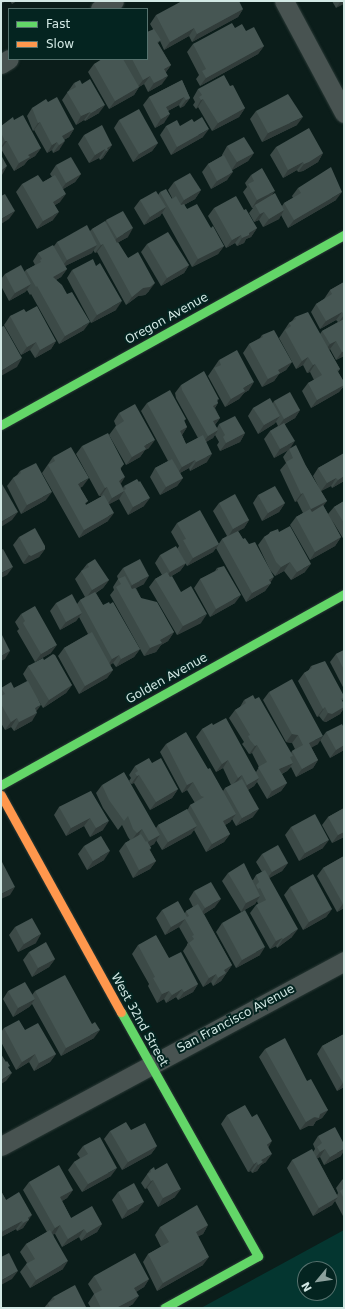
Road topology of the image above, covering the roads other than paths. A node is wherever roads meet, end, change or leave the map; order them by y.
1 (114, 1) edge
2 (284, 1) edge
3 (102, 8) edge
4 (344, 113) edge
5 (344, 235) edge
6 (1, 425) edge
7 (344, 594) edge
8 (1, 785) edge
9 (1, 795) edge
10 (344, 961) edge
11 (150, 1065) junction
12 (1, 1146) edge
13 (164, 1308) edge

1 - 3 street
2 - 4 street
5 - 6 street, Oregon Avenue
7 - 8 street, Golden Avenue
9 - 11 street, West 32nd Street
10 - 11 street, San Francisco Avenue
11 - 12 street, San Francisco Avenue
11 - 13 street, West 32nd Street

